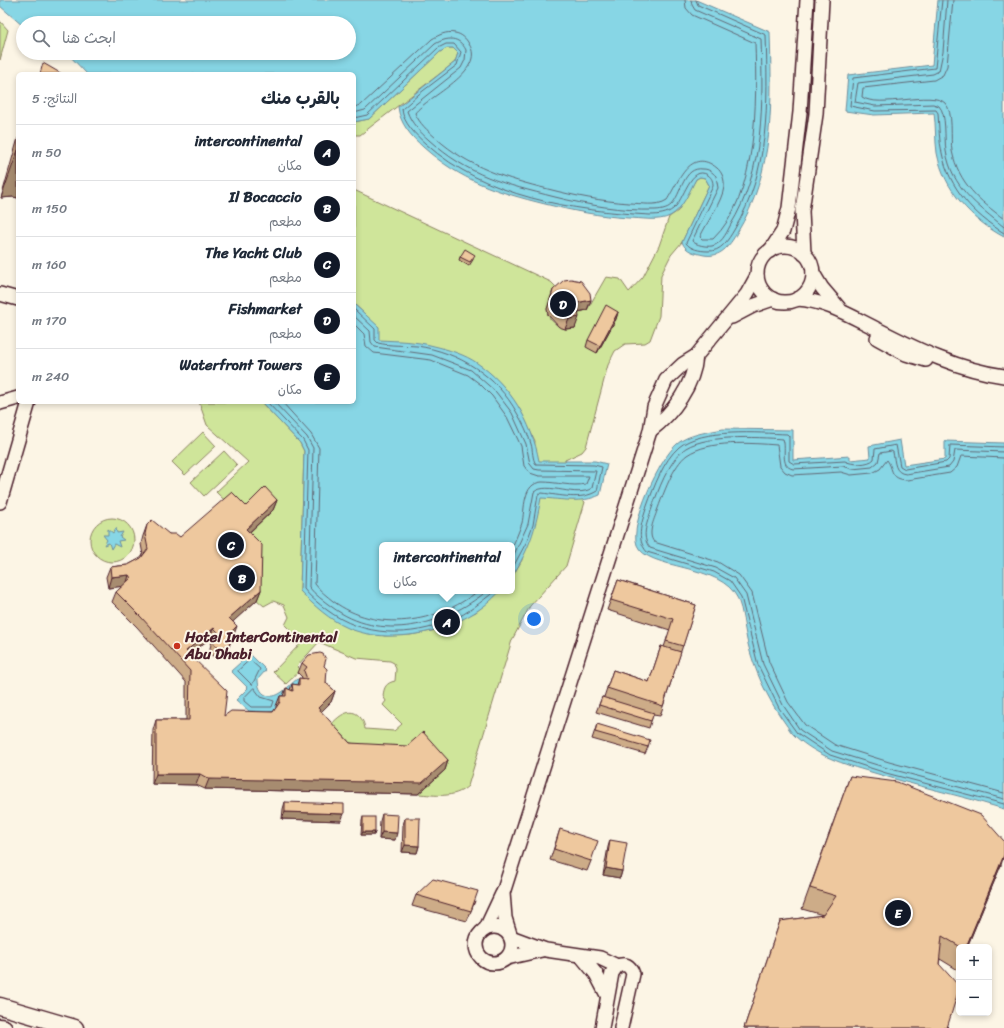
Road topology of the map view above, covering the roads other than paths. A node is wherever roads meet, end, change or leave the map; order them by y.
1 (806, 0) edge
2 (822, 0) edge
3 (770, 251) junction
4 (804, 254) junction
5 (813, 273) junction
6 (757, 276) junction
7 (0, 294) edge
8 (16, 298) edge
9 (773, 299) junction
10 (797, 299) junction
11 (840, 310) junction
12 (725, 321) junction
13 (1004, 376) edge
14 (16, 399) edge
15 (0, 403) edge
16 (28, 404) edge
17 (0, 502) edge
18 (503, 893) junction
19 (486, 928) junction
20 (511, 936) junction
21 (546, 950) junction
22 (581, 956) junction
23 (507, 958) junction
24 (617, 966) junction
25 (607, 995) junction
26 (0, 1006) edge
27 (0, 1027) edge
28 (4, 1028) edge
29 (75, 1028) edge
30 (602, 1028) edge
31 (621, 1028) edge

1 - 3 street
2 - 4 street
3 - 4 street
3 - 6 street
4 - 5 street
5 - 10 street
5 - 11 street
6 - 9 street
6 - 12 street
7 - 8 street
9 - 10 street
9 - 12 street
10 - 11 street
11 - 13 street
12 - 18 street
14 - 15 street
16 - 17 street
18 - 19 street
18 - 20 street
19 - 20 street
19 - 23 street
20 - 21 street
20 - 23 street
21 - 22 street
21 - 23 street
22 - 24 street
22 - 25 street
24 - 25 street
24 - 31 street
25 - 30 street
26 - 29 main road
27 - 28 main road

